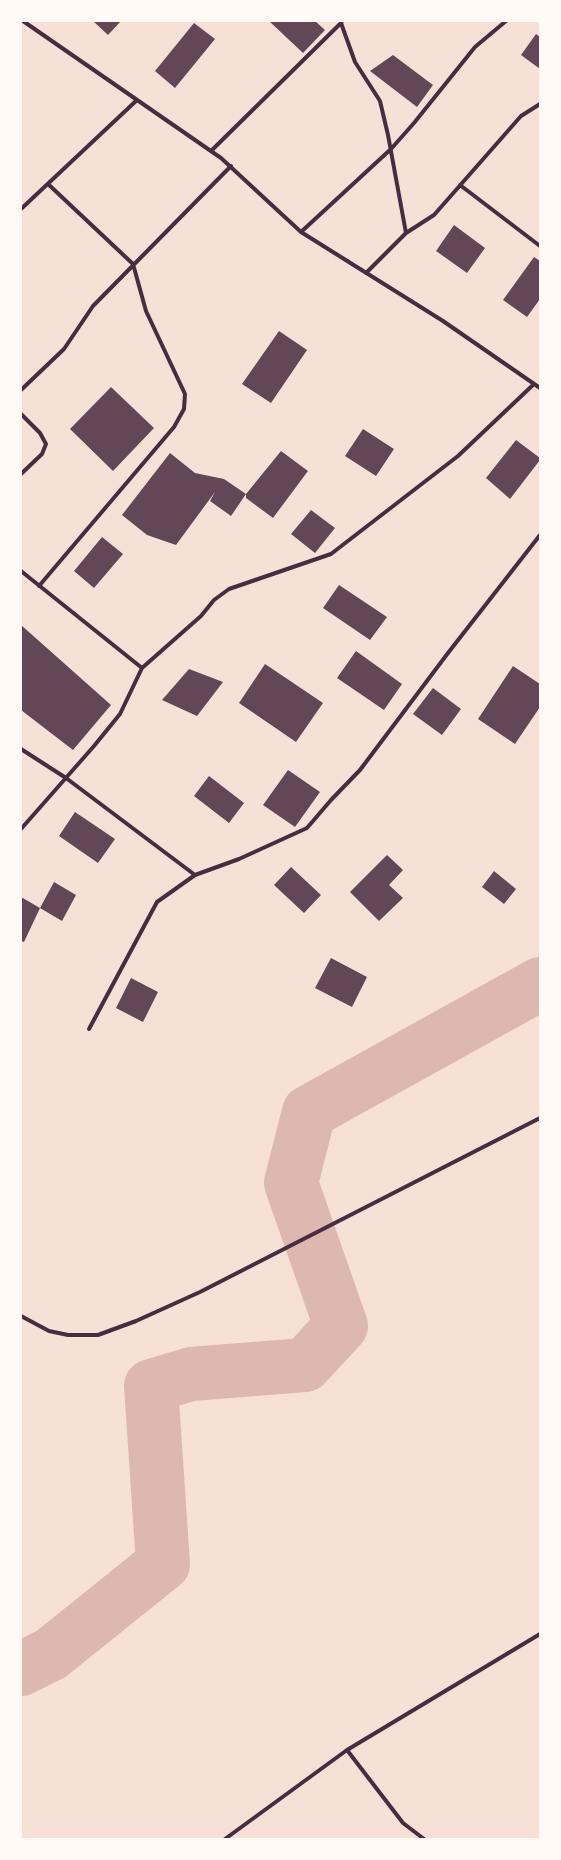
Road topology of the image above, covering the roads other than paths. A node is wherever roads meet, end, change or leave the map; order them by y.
1 (22, 21) edge
2 (506, 21) edge
3 (341, 22) edge
4 (137, 100) junction
5 (540, 104) edge
6 (391, 149) junction
7 (211, 151) junction
8 (231, 166) junction
9 (48, 184) junction
10 (460, 185) junction
11 (21, 209) edge
12 (301, 232) junction
13 (406, 233) junction
14 (540, 246) edge
15 (133, 264) junction
16 (366, 273) junction
17 (534, 384) junction
18 (540, 388) edge
19 (21, 390) edge
20 (21, 414) edge
21 (21, 474) edge
22 (540, 535) edge
23 (21, 571) edge
24 (39, 586) junction
25 (142, 668) junction
26 (21, 749) edge
27 (66, 778) junction
28 (21, 829) edge
29 (195, 875) junction
30 (88, 1029) dead end
31 (540, 1118) edge
32 (21, 1316) edge
33 (540, 1634) edge
34 (347, 1750) junction
35 (225, 1839) edge
36 (424, 1839) edge

1 - 4 street
2 - 6 street
3 - 6 street
3 - 7 street
4 - 7 street
4 - 9 street
5 - 10 street
6 - 12 street
6 - 13 street
7 - 8 street
8 - 12 street
8 - 15 street
9 - 11 street
9 - 15 street
10 - 13 street
10 - 14 street
12 - 16 street
13 - 16 street
15 - 19 street
15 - 24 street
16 - 17 street
17 - 18 street
17 - 25 street
20 - 21 street
22 - 29 street
23 - 24 street
24 - 25 street
25 - 27 street
26 - 27 street
27 - 28 street
27 - 29 street
29 - 30 street
31 - 32 street
33 - 34 street
34 - 35 street
34 - 36 street

